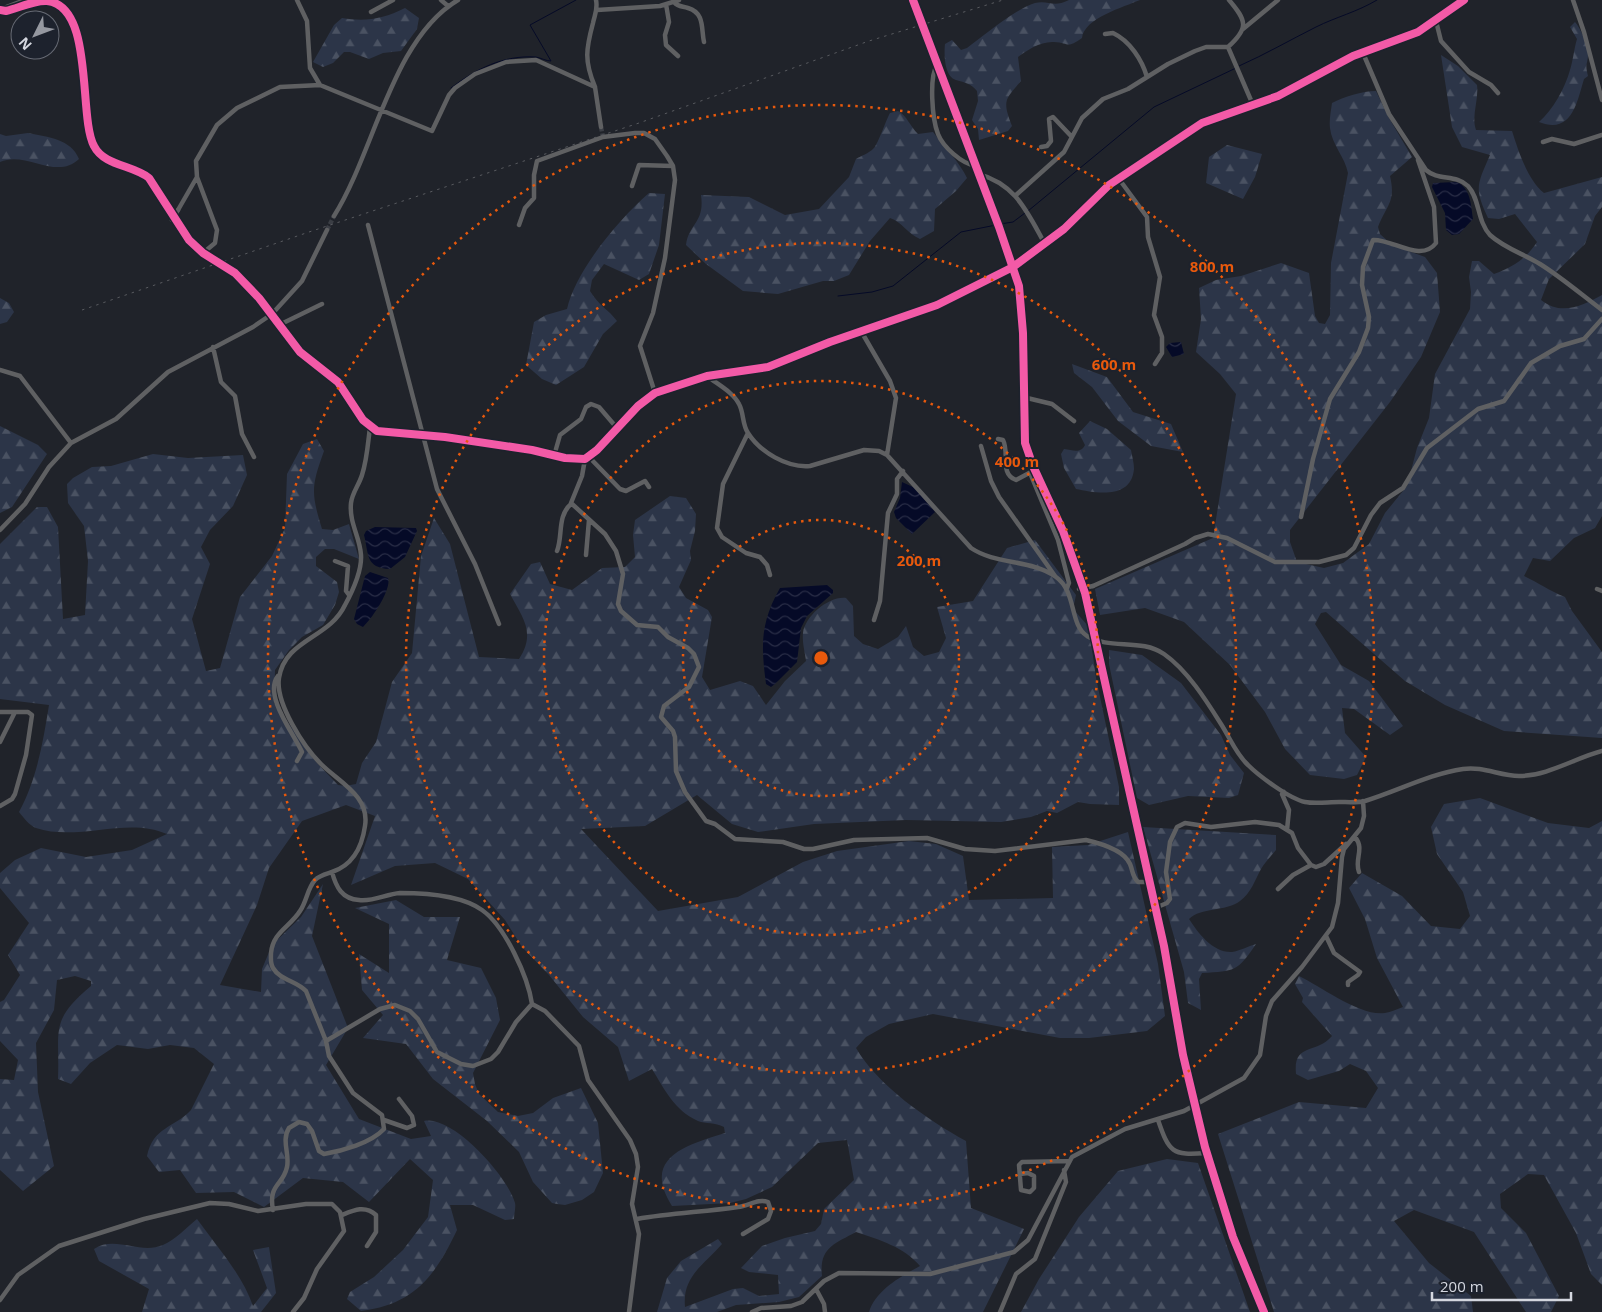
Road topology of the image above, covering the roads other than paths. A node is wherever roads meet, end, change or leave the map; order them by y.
1 (25, 0) edge
2 (297, 0) edge
3 (393, 0) edge
4 (441, 0) edge
5 (458, 0) edge
6 (596, 0) edge
7 (679, 0) edge
8 (913, 0) edge
9 (1229, 0) edge
10 (1278, 0) edge
11 (1464, 0) edge
12 (1573, 0) edge
13 (674, 2) junction
14 (666, 4) junction
15 (448, 6) junction
16 (0, 10) edge
17 (597, 10) junction
18 (371, 12) dead end
19 (1436, 21) junction
20 (1243, 29) junction
21 (1105, 34) dead end
22 (704, 42) dead end
23 (1228, 47) junction
24 (1363, 53) junction
25 (678, 56) dead end
26 (937, 65) junction
27 (1147, 77) junction
28 (320, 85) junction
29 (595, 87) junction
30 (1498, 93) dead end
31 (1602, 100) edge
32 (1253, 105) junction
33 (383, 110) junction
34 (601, 127) tunnel mouth
35 (1072, 136) junction
36 (1602, 136) edge
37 (1543, 142) dead end
38 (1041, 147) dead end
39 (1418, 160) junction
40 (673, 166) junction
41 (976, 166) junction
42 (978, 174) junction
43 (197, 177) junction
44 (1119, 179) junction
45 (632, 186) dead end
46 (1016, 195) junction
47 (334, 216) tunnel mouth
48 (172, 220) dead end
49 (368, 225) dead end
50 (519, 225) dead end
51 (327, 230) tunnel mouth
52 (1045, 244) junction
53 (203, 253) junction
54 (1013, 267) junction
55 (322, 304) dead end
56 (1602, 310) edge
57 (272, 314) junction
58 (1602, 319) edge
59 (279, 325) junction
60 (861, 331) junction
61 (213, 347) junction
62 (1155, 364) dead end
63 (0, 370) edge
64 (707, 376) junction
65 (655, 393) junction
66 (1023, 397) junction
67 (1074, 421) dead end
68 (370, 427) junction
69 (617, 428) junction
70 (748, 433) junction
71 (423, 436) junction
72 (998, 439) dead end
73 (71, 443) junction
74 (982, 446) dead end
75 (887, 455) junction
76 (554, 456) junction
77 (254, 457) dead end
78 (587, 458) junction
79 (903, 471) junction
80 (1032, 471) junction
81 (649, 487) dead end
82 (571, 504) junction
83 (1301, 517) dead end
84 (589, 520) junction
85 (0, 530) edge
86 (558, 551) dead end
87 (586, 555) dead end
88 (335, 561) dead end
89 (770, 575) dead end
90 (1055, 576) junction
91 (1068, 590) junction
92 (349, 595) junction
93 (874, 620) dead end
94 (499, 624) dead end
95 (1096, 640) junction
96 (280, 676) junction
97 (0, 712) edge
98 (15, 712) junction
99 (0, 742) edge
100 (1602, 751) edge
101 (297, 761) dead end
102 (1284, 792) junction
103 (1363, 801) junction
104 (0, 806) edge
105 (1288, 830) junction
106 (1355, 837) junction
107 (1348, 844) junction
108 (1311, 865) junction
109 (332, 872) junction
110 (1359, 872) dead end
111 (1148, 882) junction
112 (1278, 889) dead end
113 (1155, 908) junction
114 (1326, 936) junction
115 (1348, 985) dead end
116 (532, 1004) junction
117 (326, 1041) junction
118 (399, 1100) dead end
119 (384, 1120) junction
120 (1158, 1120) junction
121 (1206, 1152) junction
122 (1069, 1160) junction
123 (1064, 1170) junction
124 (1020, 1174) junction
125 (273, 1210) junction
126 (342, 1215) junction
127 (637, 1219) junction
128 (743, 1234) dead end
129 (367, 1246) dead end
130 (816, 1289) junction
131 (0, 1300) edge
132 (293, 1312) edge
133 (629, 1312) edge
134 (752, 1312) edge
135 (826, 1312) edge
136 (1000, 1312) edge
137 (1264, 1312) edge

1 - 16 street
2 - 28 street
3 - 18 street
4 - 15 street
5 - 15 street
6 - 17 street
7 - 13 street
8 - 26 street
9 - 20 street
10 - 20 street
11 - 19 street
12 - 31 street
13 - 14 street
13 - 22 street
14 - 17 street
14 - 25 street
15 - 33 street
16 - 53 street
17 - 29 street
19 - 24 street
19 - 30 street
20 - 23 street
21 - 27 street
23 - 27 street
23 - 32 street
24 - 32 street
24 - 39 street
26 - 41 street
26 - 41 street
27 - 35 street
28 - 33 street
28 - 43 street
29 - 33 street
29 - 34 street
32 - 44 street
33 - 47 street
35 - 38 street
35 - 46 street
36 - 37 street
39 - 56 street
39 - 83 street
40 - 45 street
40 - 50 street
40 - 65 street
41 - 42 street
42 - 46 street
42 - 54 street
43 - 48 street, bridge
43 - 53 street
44 - 52 street
44 - 62 street
46 - 52 street
49 - 71 street
51 - 57 street
52 - 54 street
53 - 57 street
54 - 60 street
54 - 66 street
55 - 59 street
57 - 59 street
57 - 61 street
58 - 91 street, bridge
59 - 68 street
60 - 64 street
60 - 75 street
61 - 73 street
61 - 77 street
63 - 73 street
64 - 65 street
64 - 70 street
65 - 69 street
66 - 67 street
66 - 80 street
68 - 71 street
68 - 92 street
69 - 76 street
69 - 78 street
70 - 75 street
70 - 89 street
71 - 76 street
71 - 94 street
72 - 80 street
73 - 85 street
74 - 90 street
75 - 79 street
76 - 78 street
78 - 81 street
78 - 82 street
79 - 90 street
79 - 93 street
80 - 91 street
80 - 95 street
82 - 84 street
82 - 86 street
84 - 87 street
84 - 111 street
88 - 92 street
90 - 91 street
91 - 95 street
92 - 96 street
95 - 102 street
95 - 111 street
96 - 101 street
96 - 109 street
97 - 98 street
98 - 99 street
98 - 104 street
100 - 103 street
102 - 103 street
102 - 105 street
103 - 106 street
105 - 108 street
105 - 113 street
106 - 107 street
106 - 110 street
107 - 108 street
107 - 114 street
108 - 112 street
109 - 116 street
109 - 117 street
111 - 113 street
113 - 121 street, bridge
114 - 115 street
114 - 120 street
116 - 117 street
116 - 127 street
117 - 119 street
118 - 119 street
119 - 125 street
120 - 121 street
120 - 122 street
121 - 137 street
122 - 123 street
122 - 124 street
123 - 130 street
123 - 136 street
124 - 124 street
125 - 126 street
125 - 131 street
126 - 129 street
126 - 132 street
127 - 128 street
127 - 133 street
130 - 134 street
130 - 135 street

